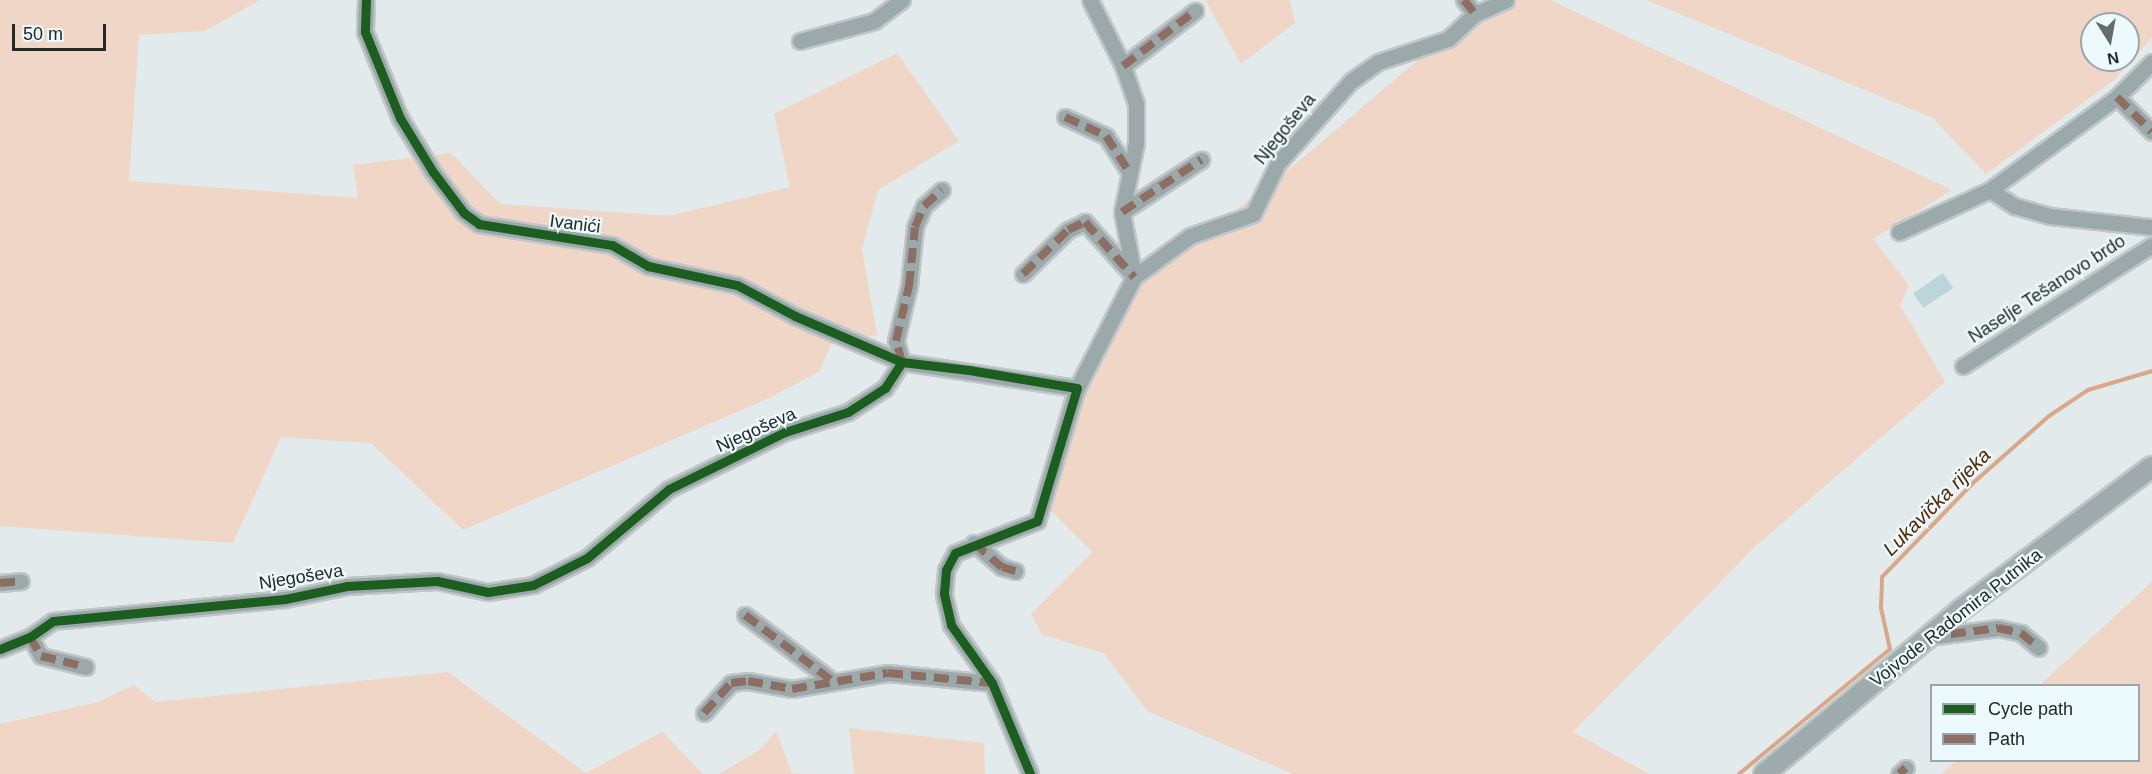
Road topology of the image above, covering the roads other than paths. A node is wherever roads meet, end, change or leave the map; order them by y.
1 (366, 0) edge
2 (902, 0) edge
3 (1090, 0) edge
4 (1464, 0) edge
5 (1506, 0) edge
6 (1195, 11) dead end
7 (1475, 14) junction
8 (801, 41) dead end
9 (2152, 62) edge
10 (1123, 66) junction
11 (2117, 97) junction
12 (1065, 117) dead end
13 (2152, 132) edge
14 (1201, 160) dead end
15 (1128, 170) junction
16 (942, 190) dead end
17 (1990, 190) junction
18 (1122, 212) junction
19 (2152, 227) edge
20 (1899, 232) dead end
21 (2152, 245) edge
22 (1023, 274) dead end
23 (1134, 277) junction
24 (902, 362) junction
25 (1963, 366) dead end
26 (1077, 388) junction
27 (2152, 467) edge
28 (974, 543) junction
29 (1015, 571) dead end
30 (21, 581) dead end
31 (0, 583) edge
32 (745, 615) dead end
33 (1928, 637) junction
34 (30, 638) junction
35 (2039, 648) dead end
36 (0, 649) edge
37 (86, 667) dead end
38 (831, 680) junction
39 (992, 683) junction
40 (704, 713) dead end
41 (1030, 774) edge
42 (1764, 774) edge

1 - 24 street, Ivanići
2 - 8 street
3 - 10 street
4 - 7 street
5 - 7 street, Njegoševa
6 - 10 street
7 - 23 street, Njegoševa
9 - 11 street
10 - 15 street
11 - 13 street
11 - 17 street
12 - 15 street
14 - 18 street
15 - 18 street
16 - 24 street
17 - 19 street, Naselje Tešanovo brdo
17 - 20 street
18 - 23 street
21 - 25 street, Naselje Tešanovo brdo
22 - 23 street
23 - 26 street, Njegoševa
24 - 26 street
24 - 34 street, Njegoševa
26 - 28 street, Njegoševa
27 - 33 main road, Vojvode Radomira Putnika
28 - 29 street
28 - 39 street, Njegoševa
30 - 31 street
32 - 38 street
33 - 35 street
33 - 42 main road, Vojvode Radomira Putnika
34 - 36 street, Njegoševa
34 - 37 street
38 - 39 street
38 - 40 street
39 - 41 street, Njegoševa

